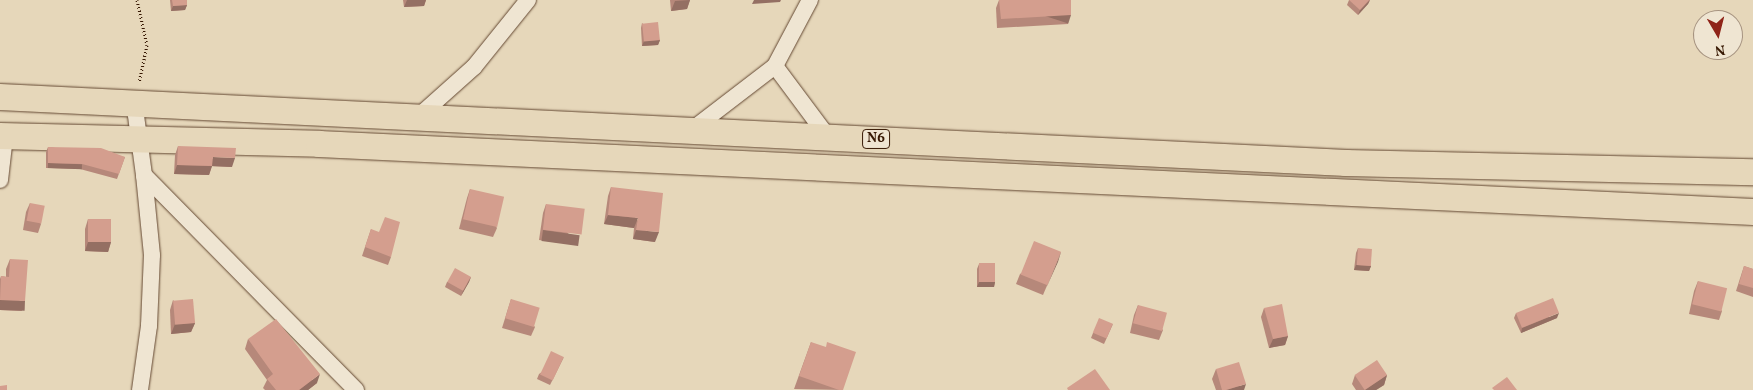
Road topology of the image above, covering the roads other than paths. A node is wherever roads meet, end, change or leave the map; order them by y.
1 (528, 0) edge
2 (810, 0) edge
3 (774, 66) junction
4 (0, 97) edge
5 (134, 101) junction
6 (418, 117) junction
7 (688, 132) junction
8 (2, 136) edge
9 (828, 137) junction
10 (140, 139) junction
11 (1753, 172) edge
12 (144, 175) junction
13 (0, 180) edge
14 (1753, 212) edge
15 (140, 390) edge
16 (356, 390) edge

1 - 6 street
2 - 3 street
3 - 7 street
3 - 9 street
4 - 5 highway, N6
5 - 6 highway, N6
5 - 10 street
6 - 7 highway, N6
7 - 9 highway, N6
8 - 10 highway, N6
8 - 13 street
9 - 11 highway, N6
10 - 12 street
10 - 14 highway, N6
12 - 15 street
12 - 16 street

